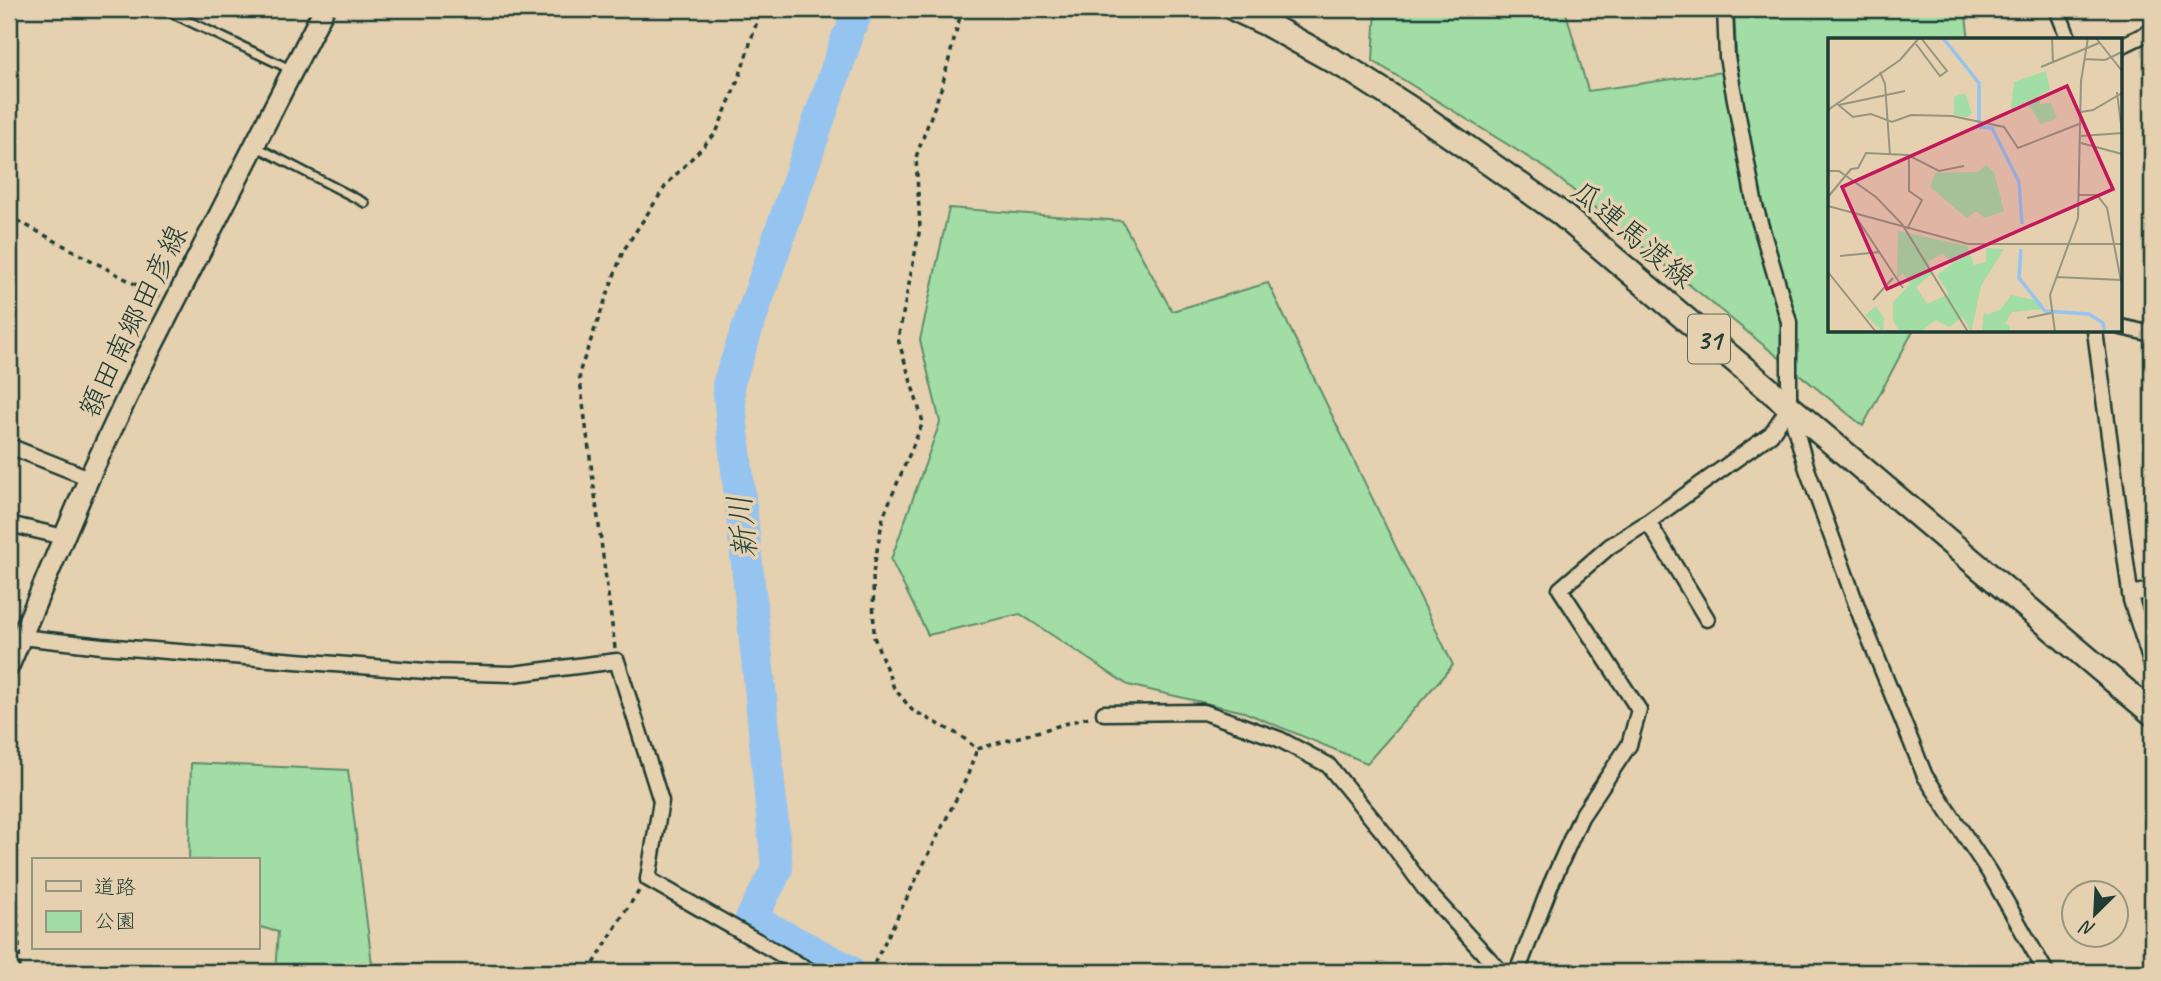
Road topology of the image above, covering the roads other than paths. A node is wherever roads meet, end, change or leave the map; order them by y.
1 (163, 9) edge
2 (324, 9) edge
3 (1235, 9) edge
4 (1725, 9) edge
5 (2057, 9) edge
6 (2152, 30) edge
7 (2068, 38) edge
8 (2122, 45) edge
9 (293, 71) junction
10 (254, 146) junction
11 (365, 203) dead end
12 (2122, 327) edge
13 (2095, 332) edge
14 (2152, 334) edge
15 (1789, 407) junction
16 (9, 446) edge
17 (89, 478) junction
18 (1648, 522) junction
19 (9, 524) edge
20 (64, 537) junction
21 (2152, 590) edge
22 (2130, 594) junction
23 (1707, 619) dead end
24 (21, 637) junction
25 (2152, 665) edge
26 (9, 666) edge
27 (1104, 713) road end
28 (2152, 713) edge
29 (811, 972) edge
30 (1501, 972) edge
31 (1517, 972) edge
32 (2046, 972) edge

1 - 9 lane
2 - 9 main road, 額田南郷田彦線
3 - 15 main road, 瓜連馬渡線 / 31
4 - 15 street
5 - 7 street
6 - 8 street
9 - 10 main road, 額田南郷田彦線
10 - 11 lane
10 - 17 main road, 額田南郷田彦線
12 - 14 street
13 - 22 street
15 - 18 street
15 - 28 main road, 瓜連馬渡線 / 31
15 - 32 street
16 - 17 street
17 - 20 main road, 額田南郷田彦線
18 - 23 street
18 - 31 street
19 - 20 street
20 - 24 main road, 額田南郷田彦線
21 - 22 street
22 - 25 street
24 - 26 main road, 額田南郷田彦線
24 - 29 street
27 - 30 street

